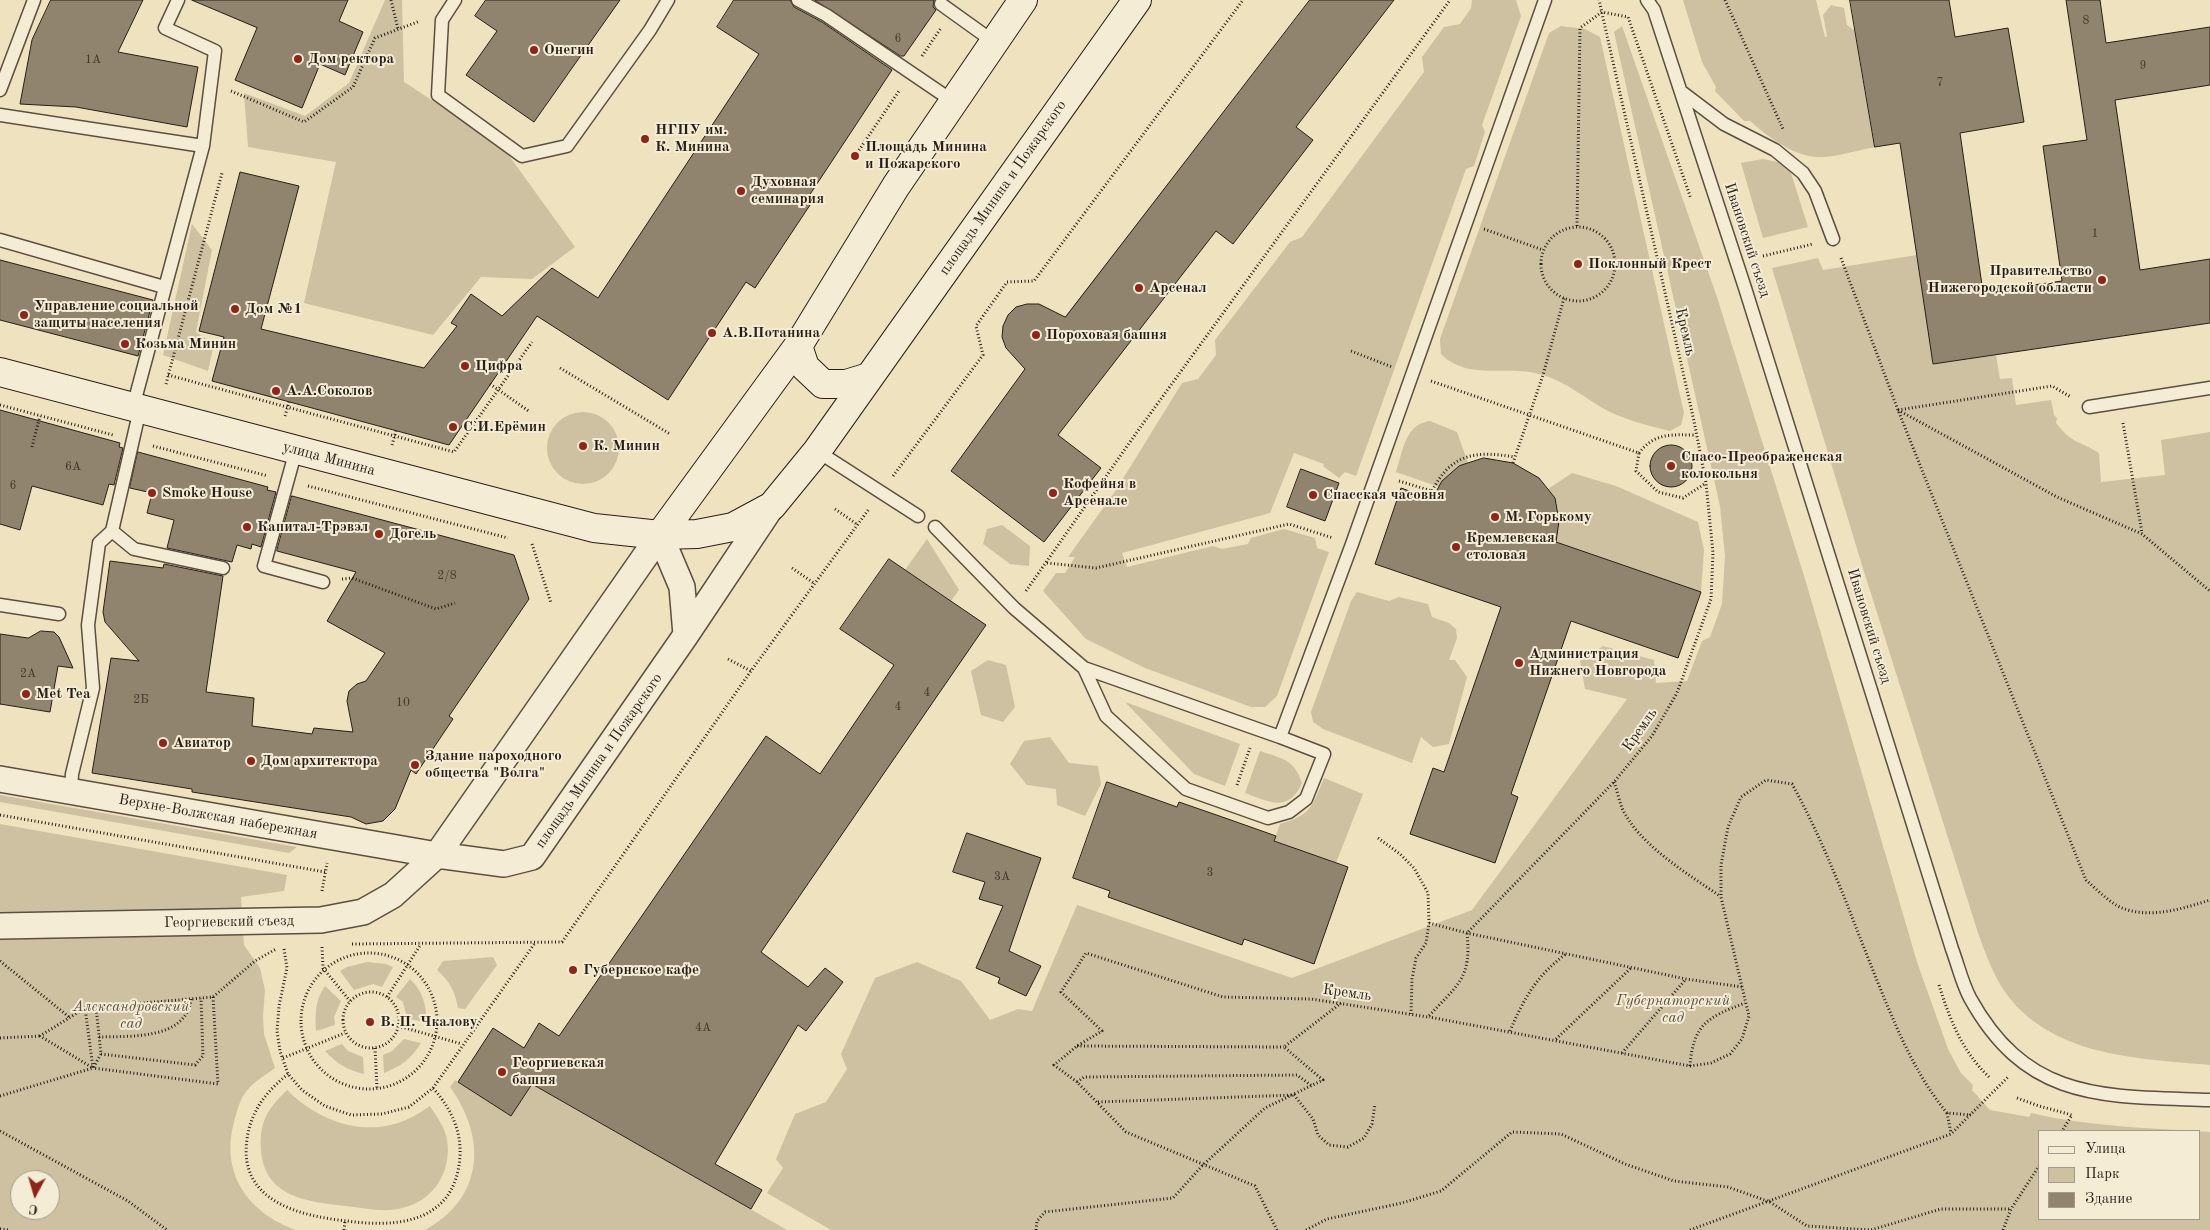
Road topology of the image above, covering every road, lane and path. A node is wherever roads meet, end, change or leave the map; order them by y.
1 (34, 0) edge
2 (178, 0) edge
3 (391, 0) edge
4 (455, 0) edge
5 (668, 0) edge
6 (798, 0) edge
7 (1022, 0) edge
8 (1137, 0) edge
9 (1243, 0) edge
10 (1450, 0) edge
11 (1546, 0) edge
12 (1599, 0) edge
13 (1648, 0) edge
14 (1725, 0) edge
15 (941, 4) dead end
16 (1602, 12) junction
17 (442, 20) junction
18 (398, 29) junction
19 (994, 42) junction
20 (0, 90) edge
21 (1682, 93) junction
22 (226, 99) dead end
23 (954, 102) junction
24 (0, 115) edge
25 (1785, 133) dead end
26 (203, 146) junction
27 (222, 173) dead end
28 (1466, 222) junction
29 (1577, 226) junction
30 (1833, 239) junction
31 (0, 240) edge
32 (1543, 250) junction
33 (1763, 256) dead end
34 (164, 287) junction
35 (1564, 298) junction
36 (532, 342) dead end
37 (798, 346) junction
38 (1350, 351) dead end
39 (560, 368) dead end
40 (0, 372) edge
41 (1411, 374) junction
42 (168, 375) junction
43 (869, 377) junction
44 (166, 384) dead end
45 (490, 384) dead end
46 (2052, 386) dead end
47 (2210, 388) edge
48 (498, 390) junction
49 (289, 402) dead end
50 (0, 405) edge
51 (2090, 407) dead end
52 (136, 408) junction
53 (287, 408) junction
54 (1898, 410) junction
55 (530, 412) dead end
56 (1530, 414) junction
57 (40, 416) junction
58 (285, 417) dead end
59 (396, 431) dead end
60 (670, 434) dead end
61 (1696, 434) junction
62 (395, 436) junction
63 (131, 440) junction
64 (2126, 444) dead end
65 (392, 446) dead end
66 (32, 447) dead end
67 (296, 450) junction
68 (817, 451) junction
69 (1639, 453) junction
70 (1516, 457) junction
71 (1513, 463) dead end
72 (288, 481) junction
73 (1706, 483) junction
74 (1396, 489) dead end
75 (881, 492) junction
76 (772, 506) junction
77 (835, 509) dead end
78 (918, 516) dead end
79 (861, 520) dead end
80 (858, 524) dead end
81 (935, 527) dead end
82 (112, 531) junction
83 (2142, 534) junction
84 (660, 535) junction
85 (513, 539) dead end
86 (1334, 539) dead end
87 (522, 542) dead end
88 (532, 544) junction
89 (541, 546) dead end
90 (1046, 563) junction
91 (223, 568) dead end
92 (792, 568) dead end
93 (323, 582) joint
94 (815, 584) dead end
95 (2210, 592) edge
96 (455, 603) dead end
97 (551, 603) dead end
98 (0, 604) edge
99 (1014, 608) junction
100 (59, 614) dead end
101 (686, 635) junction
102 (728, 658) dead end
103 (1084, 668) junction
104 (751, 671) dead end
105 (1257, 729) junction
106 (1280, 737) junction
107 (0, 778) edge
108 (1614, 782) junction
109 (71, 791) junction
110 (1230, 804) junction
111 (0, 815) edge
112 (1378, 838) dead end
113 (437, 855) junction
114 (328, 862) dead end
115 (326, 872) junction
116 (323, 886) dead end
117 (1721, 897) junction
118 (2210, 900) edge
119 (1428, 923) junction
120 (0, 926) edge
121 (1467, 933) junction
122 (535, 942) dead end
123 (322, 944) dead end
124 (421, 944) dead end
125 (1567, 954) junction
126 (0, 961) edge
127 (408, 965) junction
128 (1631, 967) junction
129 (323, 968) junction
130 (1686, 979) junction
131 (1742, 987) junction
132 (213, 997) junction
133 (387, 997) junction
134 (201, 998) junction
135 (192, 999) junction
136 (350, 1001) junction
137 (1341, 1002) junction
138 (1745, 1003) junction
139 (85, 1008) junction
140 (96, 1008) junction
141 (1411, 1014) junction
142 (1428, 1017) junction
143 (69, 1018) junction
144 (398, 1026) junction
145 (1510, 1031) junction
146 (345, 1033) junction
147 (40, 1036) junction
148 (435, 1036) junction
149 (99, 1037) junction
150 (0, 1038) edge
151 (1556, 1039) junction
152 (462, 1044) junction
153 (1077, 1046) junction
154 (1284, 1047) junction
155 (305, 1048) junction
156 (375, 1048) junction
157 (101, 1054) junction
158 (1622, 1054) junction
159 (283, 1058) junction
160 (2022, 1064) junction
161 (1690, 1066) junction
162 (93, 1068) junction
163 (288, 1074) junction
164 (1077, 1082) junction
165 (1312, 1086) junction
166 (376, 1088) junction
167 (433, 1088) junction
168 (0, 1096) edge
169 (1294, 1096) junction
170 (2017, 1098) dead end
171 (2210, 1100) edge
172 (1097, 1102) junction
173 (1375, 1104) dead end
174 (1947, 1114) junction
175 (1971, 1114) junction
176 (2063, 1130) edge
177 (0, 1131) edge
178 (1951, 1134) junction
179 (1202, 1166) junction
180 (2038, 1168) edge
181 (1770, 1202) junction
182 (2011, 1209) junction
183 (345, 1221) junction
184 (0, 1229) edge
185 (9, 1230) edge
186 (167, 1230) edge
187 (344, 1230) edge
188 (1036, 1230) edge
189 (1277, 1230) edge
190 (1306, 1230) edge
191 (1690, 1230) edge
192 (2002, 1230) edge

1 - 20 lane
2 - 26 lane
3 - 18 path
4 - 17 lane
5 - 17 lane
6 - 23 lane
7 - 19 street
8 - 43 street, площадь Минина и Пожарского
9 - 75 path
10 - 90 path
11 - 28 lane
12 - 16 path, Кремль
13 - 21 lane, Ивановский съезд
14 - 25 path
15 - 19 lane
16 - 29 path
16 - 61 path, Кремль
17 - 18 path
18 - 22 path
19 - 23 street
21 - 30 lane
21 - 160 lane, Ивановский съезд
23 - 37 street
24 - 26 lane
26 - 34 lane
27 - 42 path
28 - 32 path
28 - 41 lane
29 - 32 path
29 - 35 path
30 - 33 path
30 - 54 path
31 - 34 lane
32 - 35 path
34 - 52 lane
35 - 56 path
36 - 48 path
37 - 43 street
37 - 84 street
38 - 41 path
39 - 60 path
40 - 52 street, улица Минина
41 - 56 path
41 - 106 lane
42 - 44 path
42 - 53 path
43 - 68 street, площадь Минина и Пожарского
45 - 48 path
46 - 54 path
47 - 51 lane
48 - 55 path
48 - 62 path
49 - 53 path
50 - 57 path
52 - 63 lane
52 - 67 street, улица Минина
53 - 58 path
53 - 62 path
54 - 83 path
54 - 118 path
56 - 69 path
56 - 70 path
57 - 63 path
57 - 66 path
59 - 62 path
61 - 69 path
61 - 73 path, Кремль
62 - 65 path
63 - 72 path
63 - 82 lane
64 - 83 path
67 - 72 lane
67 - 84 street, улица Минина
68 - 75 lane
68 - 76 street, площадь Минина и Пожарского
69 - 73 path
70 - 71 path
70 - 74 path
72 - 85 path
72 - 93 lane
73 - 108 path, Кремль
75 - 78 lane
75 - 79 path
76 - 84 street, площадь Минина и Пожарского
76 - 101 street, площадь Минина и Пожарского
77 - 80 path
81 - 99 lane
82 - 91 lane
82 - 109 lane
83 - 95 path
84 - 101 street
84 - 113 street
86 - 90 path
87 - 88 path
88 - 89 path
88 - 97 path
90 - 99 path
92 - 94 path
93 - 96 path
98 - 100 lane
99 - 103 lane
101 - 113 street, площадь Минина и Пожарского
102 - 104 path
103 - 105 lane
103 - 110 lane
105 - 106 lane
105 - 110 path
106 - 110 lane
107 - 109 street, Верхне-Волжская набережная
108 - 117 path
108 - 121 path, Кремль
109 - 113 street, Верхне-Волжская набережная
111 - 115 path
112 - 119 path
113 - 120 street, Георгиевский съезд
114 - 115 path
115 - 116 path
117 - 131 path
117 - 174 path
119 - 121 path
119 - 141 path
121 - 125 path
121 - 142 path
122 - 152 path
123 - 129 path
124 - 127 path
125 - 128 path
125 - 145 path
126 - 143 path
127 - 129 path
127 - 133 path
127 - 148 path
128 - 130 path
128 - 151 path
129 - 136 path
129 - 155 path
130 - 131 path
130 - 158 path
131 - 138 path
132 - 134 path
132 - 159 path
132 - 162 path
133 - 136 path
133 - 144 path
134 - 135 path
134 - 157 path
135 - 140 path
135 - 149 path
136 - 146 path
137 - 141 path, Кремль
137 - 153 path, Кремль
137 - 154 path
138 - 161 path
138 - 161 path
139 - 140 path
139 - 143 path
139 - 162 path
140 - 149 path
141 - 142 path, Кремль
142 - 145 path, Кремль
143 - 147 path
144 - 148 path
144 - 156 path
145 - 151 path, Кремль
146 - 155 path
146 - 156 path
147 - 150 path
147 - 162 path
148 - 152 path
148 - 166 path
149 - 157 path
151 - 158 path, Кремль
152 - 167 path
153 - 154 path
153 - 164 path
154 - 165 path
155 - 159 path
155 - 166 path
156 - 166 path
157 - 162 path
158 - 161 path, Кремль
159 - 163 path
160 - 171 lane, Ивановский съезд
160 - 175 path
162 - 168 path
163 - 167 path
163 - 183 path
164 - 165 path
164 - 172 path
165 - 169 path
167 - 183 path
169 - 172 path
169 - 173 path
169 - 179 path
170 - 176 path
172 - 179 path
174 - 175 path
174 - 178 path
175 - 178 path
177 - 186 path
178 - 181 path
179 - 188 path
179 - 189 path
180 - 182 path
181 - 182 path
181 - 190 path
181 - 191 path
182 - 192 path
183 - 187 path
184 - 185 path

